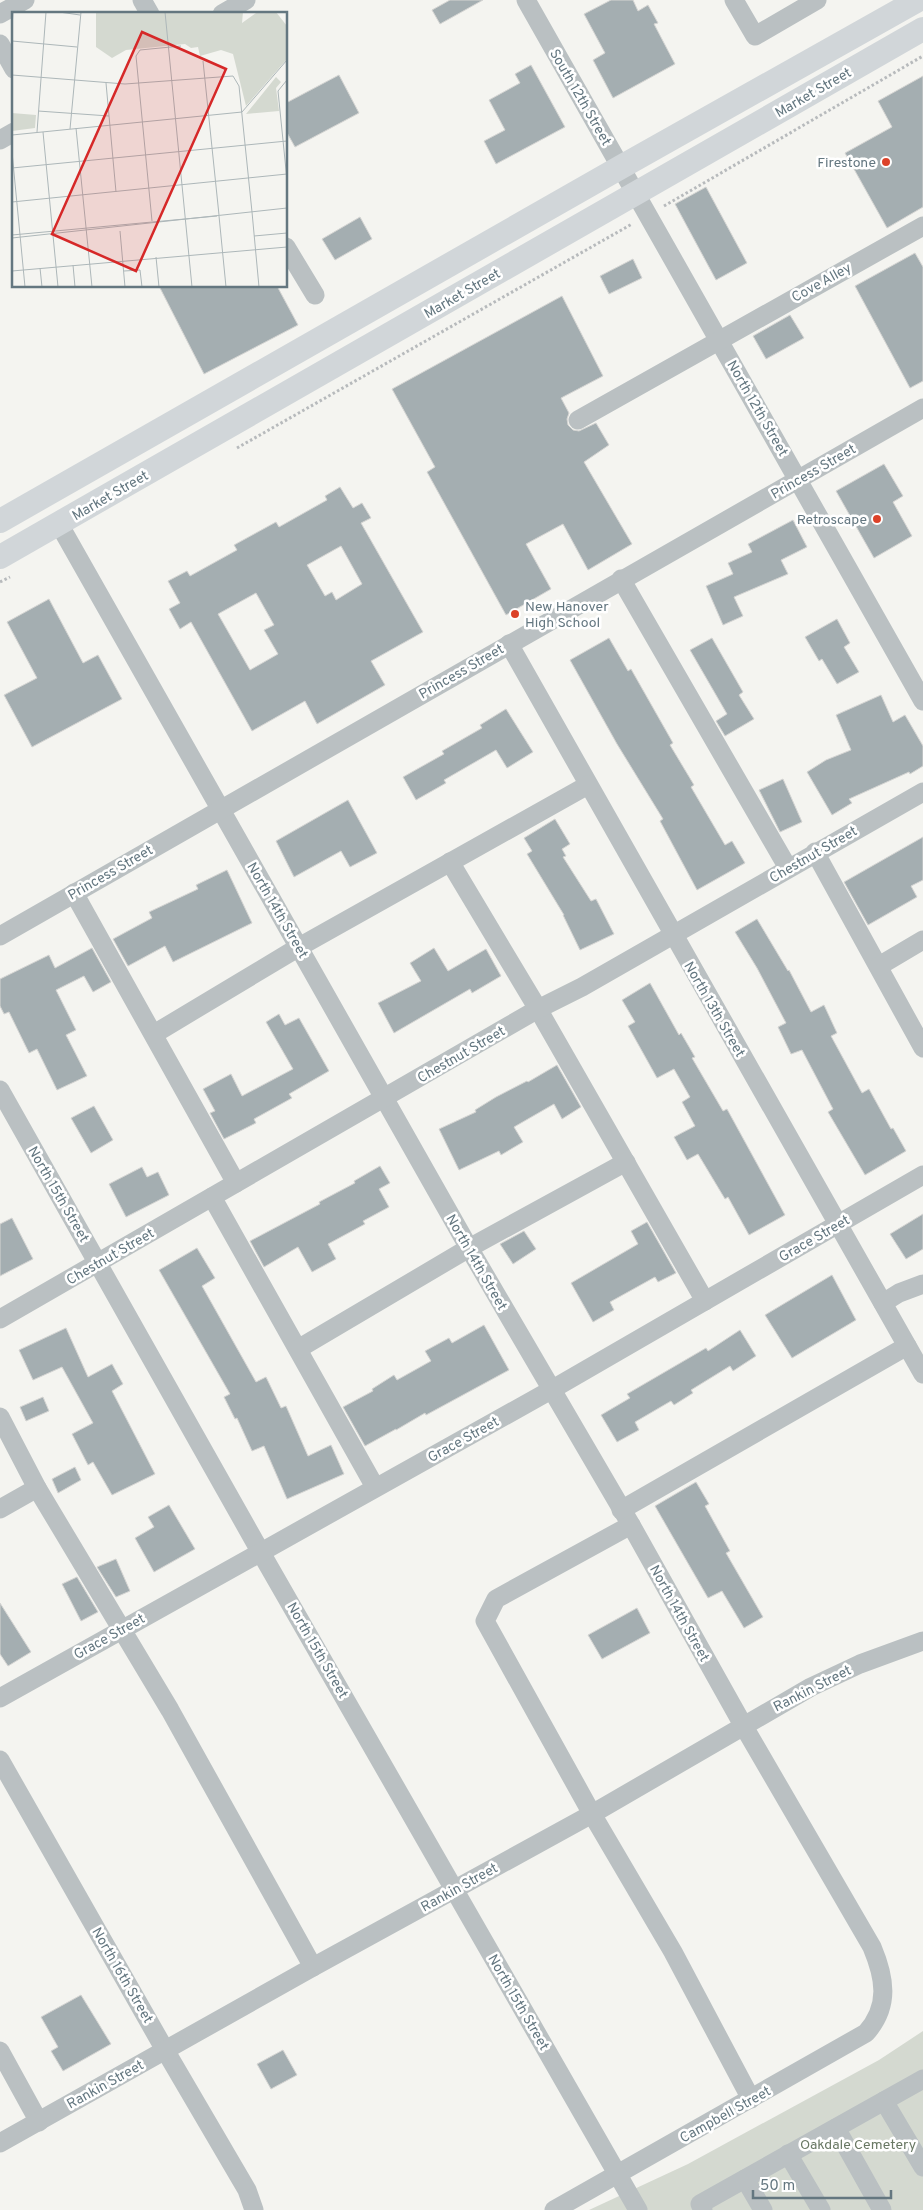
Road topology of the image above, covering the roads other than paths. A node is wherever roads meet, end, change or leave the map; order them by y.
1 (25, 0) edge
2 (142, 0) edge
3 (246, 0) edge
4 (526, 0) edge
5 (734, 0) edge
6 (818, 0) edge
7 (916, 6) edge
8 (149, 12) edge
9 (225, 12) edge
10 (0, 14) edge
11 (923, 29) edge
12 (0, 44) edge
13 (12, 65) edge
14 (12, 133) edge
15 (0, 140) edge
16 (621, 167) junction
17 (637, 193) junction
18 (923, 226) edge
19 (288, 250) edge
20 (314, 295) dead end
21 (719, 339) junction
22 (923, 408) edge
23 (578, 420) dead end
24 (798, 479) junction
25 (0, 522) edge
26 (59, 524) junction
27 (8, 565) edge
28 (621, 579) junction
29 (509, 644) junction
30 (923, 702) edge
31 (588, 785) junction
32 (923, 792) edge
33 (220, 810) junction
34 (815, 852) junction
35 (450, 862) junction
36 (788, 868) junction
37 (74, 893) junction
38 (672, 935) junction
39 (0, 936) edge
40 (923, 940) edge
41 (299, 947) junction
42 (879, 966) junction
43 (538, 1010) junction
44 (154, 1034) junction
45 (923, 1048) edge
46 (0, 1090) edge
47 (384, 1098) junction
48 (626, 1162) junction
49 (923, 1175) edge
50 (236, 1183) junction
51 (212, 1197) junction
52 (838, 1225) junction
53 (469, 1248) junction
54 (98, 1263) junction
55 (923, 1284) edge
56 (705, 1300) junction
57 (884, 1303) junction
58 (0, 1319) edge
59 (907, 1346) junction
60 (298, 1349) junction
61 (923, 1374) edge
62 (551, 1390) junction
63 (0, 1417) edge
64 (375, 1487) junction
65 (37, 1488) junction
66 (0, 1509) edge
67 (626, 1517) junction
68 (260, 1551) junction
69 (121, 1629) junction
70 (923, 1641) edge
71 (0, 1698) edge
72 (743, 1725) junction
73 (0, 1760) edge
74 (592, 1814) junction
75 (455, 1890) junction
76 (313, 1967) junction
77 (882, 2004) joint
78 (165, 2050) junction
79 (0, 2051) edge
80 (923, 2079) edge
81 (751, 2099) junction
82 (884, 2101) junction
83 (39, 2122) junction
84 (836, 2128) junction
85 (0, 2143) edge
86 (788, 2154) junction
87 (923, 2167) edge
88 (618, 2174) junction
89 (745, 2179) junction
90 (254, 2210) edge
91 (554, 2210) edge
92 (638, 2210) edge
93 (703, 2210) edge
94 (763, 2210) edge
95 (821, 2210) edge
96 (882, 2210) edge

1 - 10 street
2 - 8 street
3 - 9 street
4 - 16 street, South 12th Street
5 - 6 street
7 - 16 main road, Market Street
11 - 17 main road, Market Street
12 - 13 street
14 - 15 street
16 - 17 street, South 12th Street
16 - 25 main road, Market Street
17 - 21 street, North 12th Street
17 - 26 main road, Market Street
18 - 21 street, Cove Alley
19 - 20 street
21 - 23 street, Cove Alley
21 - 24 street, North 12th Street
22 - 24 street, Princess Street
24 - 28 street, Princess Street
24 - 30 street, North 12th Street
26 - 27 main road, Market Street
26 - 33 street, North 14th Street
28 - 29 street, Princess Street
28 - 36 street
29 - 31 street, North 13th Street
29 - 33 street, Princess Street
31 - 35 street
31 - 38 street, North 13th Street
32 - 34 street, Chestnut Street
33 - 37 street, Princess Street
33 - 41 street, North 14th Street
34 - 36 street, Chestnut Street
34 - 42 street
35 - 41 street
35 - 43 street
36 - 38 street, Chestnut Street
37 - 39 street, Princess Street
37 - 44 street
38 - 43 street, Chestnut Street
38 - 52 street, North 13th Street
40 - 42 street
41 - 44 street
41 - 47 street, North 14th Street
42 - 45 street
43 - 47 street, Chestnut Street
43 - 48 street
44 - 50 street
46 - 54 street, North 15th Street
47 - 50 street, Chestnut Street
47 - 53 street, North 14th Street
48 - 53 street
48 - 56 street
49 - 52 street, Grace Street
50 - 51 street, Chestnut Street
51 - 54 street, Chestnut Street
51 - 60 street
52 - 56 street, Grace Street
52 - 57 street, North 13th Street
53 - 60 street
53 - 62 street, North 14th Street
54 - 58 street, Chestnut Street
54 - 68 street, North 15th Street
55 - 57 street
56 - 62 street, Grace Street
57 - 59 street, North 13th Street
59 - 61 street, North 13th Street
59 - 67 street
60 - 64 street
62 - 64 street, Grace Street
62 - 67 street, North 14th Street
63 - 65 street
64 - 68 street, Grace Street
65 - 66 street
65 - 69 street
67 - 72 street, North 14th Street
67 - 74 street
68 - 69 street, Grace Street
68 - 75 street, North 15th Street
69 - 71 street, Grace Street
69 - 76 street
70 - 72 street, Rankin Street
72 - 74 street, Rankin Street
72 - 77 street, North 14th Street
73 - 78 street, North 16th Street
74 - 75 street, Rankin Street
74 - 81 street
75 - 76 street, Rankin Street
75 - 88 street, North 15th Street
76 - 78 street, Rankin Street
77 - 81 street, Campbell Street
78 - 83 street, Rankin Street
78 - 90 street, North 16th Street
79 - 83 street
80 - 82 street
81 - 88 street, Campbell Street
82 - 84 street
82 - 87 street
83 - 85 street, Rankin Street
84 - 86 street
84 - 96 street
86 - 89 street
86 - 95 street
88 - 91 street, Campbell Street
88 - 92 street, North 15th Street
89 - 93 street
89 - 94 street

